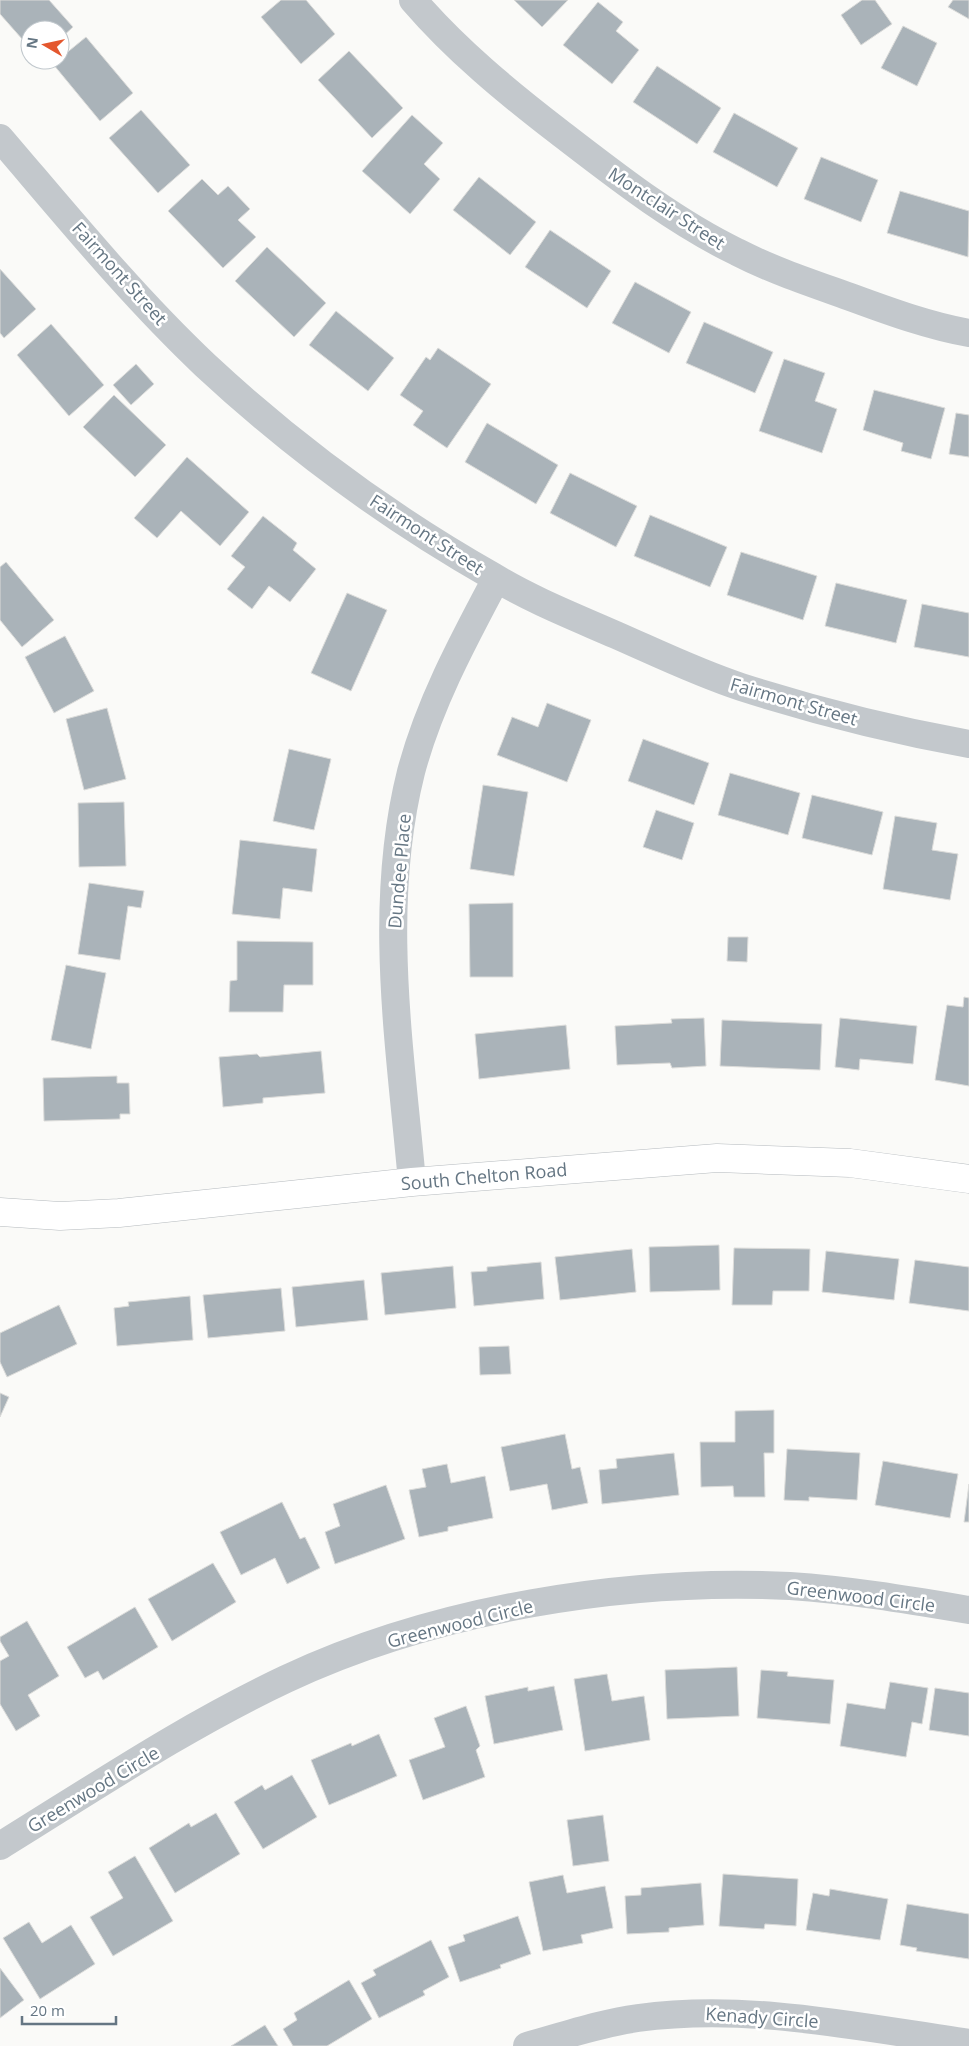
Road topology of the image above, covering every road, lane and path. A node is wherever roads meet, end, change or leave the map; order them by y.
1 (414, 0) edge
2 (0, 138) edge
3 (969, 333) edge
4 (496, 579) junction
5 (969, 744) edge
6 (969, 1179) edge
7 (412, 1182) junction
8 (0, 1212) edge
9 (969, 1610) edge
10 (0, 1846) edge
11 (969, 2043) edge
12 (528, 2046) edge

1 - 3 street, Montclair Street
2 - 4 street, Fairmont Street
4 - 5 street, Fairmont Street
4 - 7 street, Dundee Place
6 - 7 main road, South Chelton Road
7 - 8 main road, South Chelton Road
9 - 10 street, Greenwood Circle
11 - 12 street, Kenady Circle

